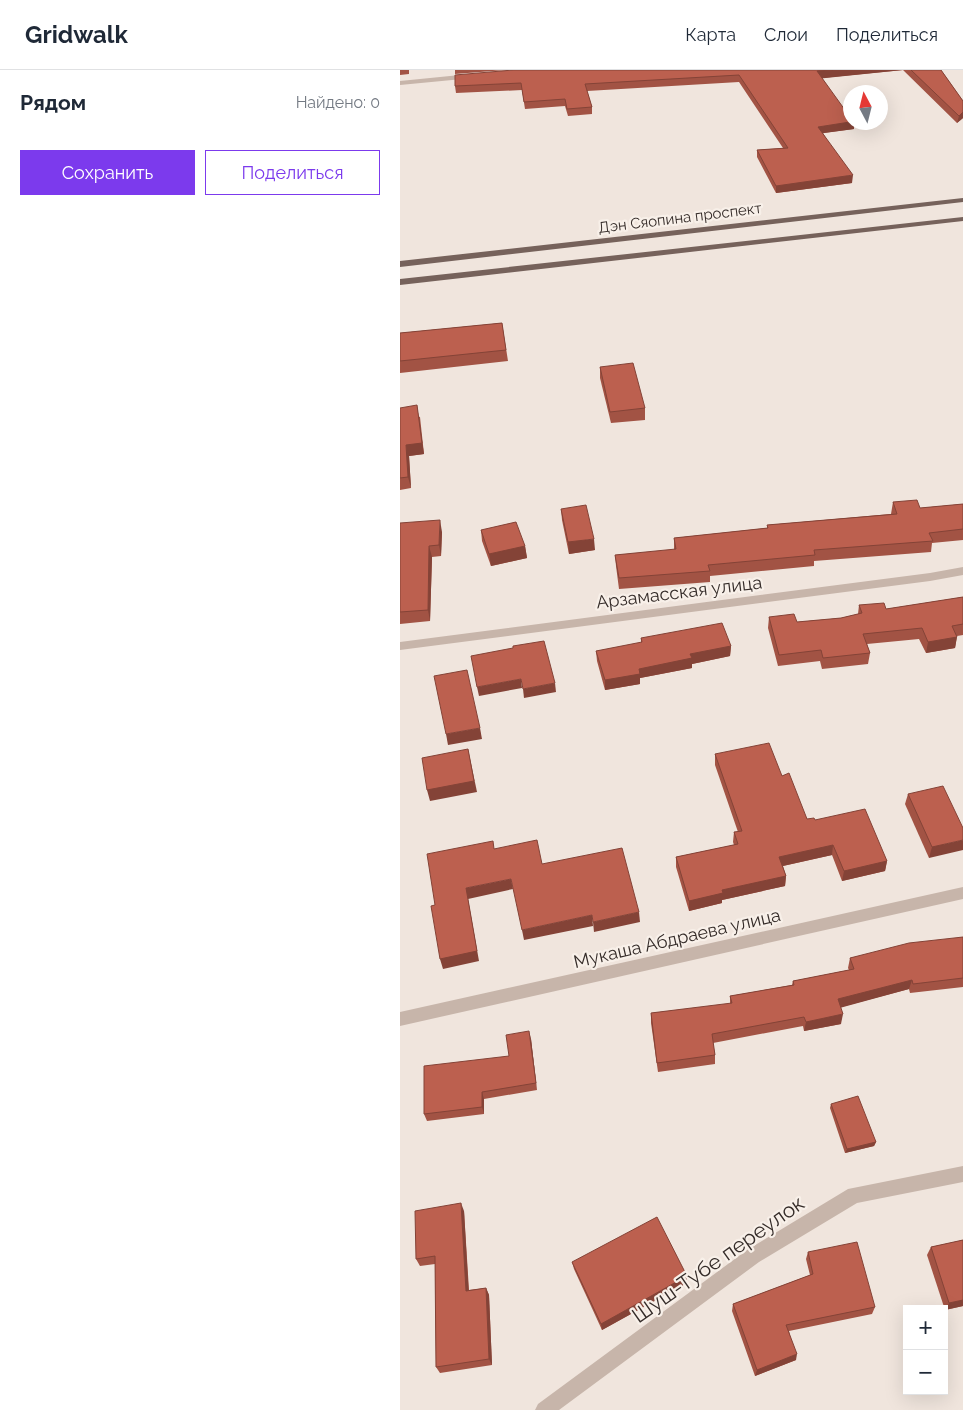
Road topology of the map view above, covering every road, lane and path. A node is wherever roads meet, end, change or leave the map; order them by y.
1 (478, 75) edge
2 (400, 83) edge
3 (963, 200) edge
4 (963, 219) edge
5 (400, 264) edge
6 (400, 282) edge
7 (963, 571) edge
8 (400, 646) edge
9 (963, 893) edge
10 (400, 1019) edge
11 (963, 1174) edge
12 (544, 1410) edge

1 - 2 street
3 - 5 main road, Дэн Сяопина проспект
4 - 6 main road, Дэн Сяопина проспект
7 - 8 street, Арзамасская улица
9 - 10 street, Мукаша Абдраева улица
11 - 12 street, Шуш-Тубе переулок

